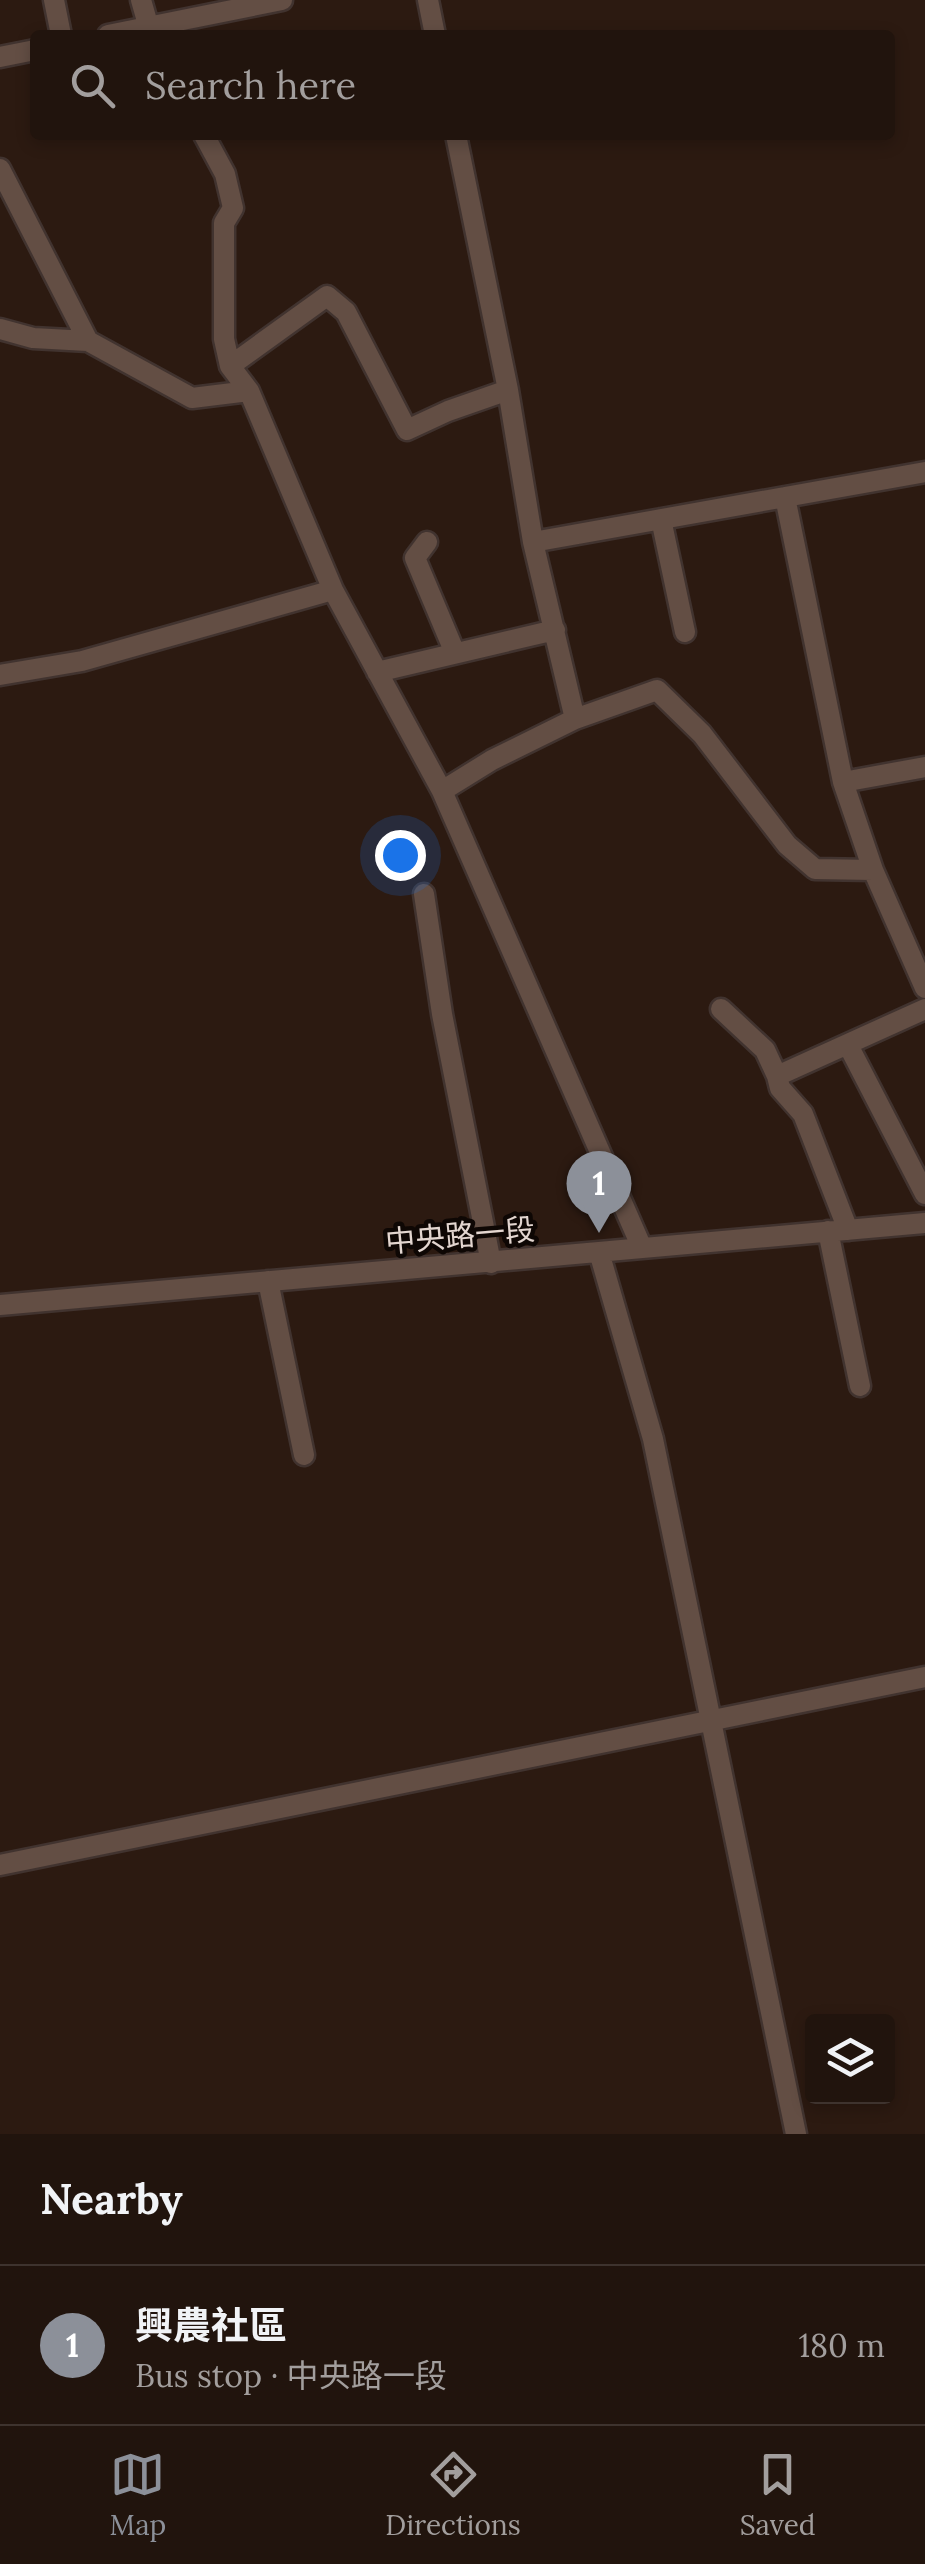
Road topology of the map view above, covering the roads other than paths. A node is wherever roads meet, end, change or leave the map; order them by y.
1 (54, 0) edge
2 (140, 0) edge
3 (282, 0) edge
4 (428, 0) edge
5 (60, 30) edge
6 (148, 30) edge
7 (434, 30) edge
8 (30, 51) edge
9 (0, 57) edge
10 (207, 140) edge
11 (457, 140) edge
12 (0, 169) edge
13 (0, 329) edge
14 (88, 341) junction
15 (230, 366) junction
16 (508, 390) junction
17 (249, 391) junction
18 (925, 472) edge
19 (785, 497) junction
20 (661, 519) junction
21 (426, 542) dead end
22 (533, 542) junction
23 (334, 590) junction
24 (555, 630) junction
25 (685, 632) dead end
26 (455, 653) junction
27 (1, 672) edge
28 (377, 672) junction
29 (575, 718) junction
30 (925, 768) edge
31 (843, 782) junction
32 (442, 791) junction
33 (873, 870) junction
34 (424, 894) dead end
35 (925, 988) edge
36 (721, 1008) dead end
37 (925, 1009) edge
38 (848, 1045) junction
39 (777, 1076) junction
40 (925, 1194) edge
41 (925, 1224) edge
42 (838, 1230) junction
43 (642, 1248) junction
44 (599, 1252) junction
45 (491, 1262) junction
46 (268, 1281) junction
47 (0, 1306) edge
48 (860, 1386) dead end
49 (304, 1455) dead end
50 (925, 1677) edge
51 (714, 1722) junction
52 (0, 1864) edge
53 (796, 2134) edge

1 - 5 street
2 - 6 street
3 - 6 street
4 - 7 street
8 - 9 street
10 - 15 street
11 - 16 street
12 - 14 street
13 - 14 street
14 - 17 street
15 - 16 street
15 - 17 street
16 - 22 street
17 - 23 street
18 - 19 street
19 - 20 street
19 - 31 street
20 - 22 street
20 - 25 street
21 - 26 street
22 - 24 street
23 - 27 street
23 - 28 street
24 - 26 street
24 - 29 street
26 - 28 street
28 - 32 street
29 - 32 street
29 - 33 street
30 - 31 street
31 - 33 street
32 - 43 street
33 - 35 street
34 - 45 street
36 - 39 street
37 - 38 street
38 - 39 street
38 - 40 street
39 - 42 street
41 - 42 street, 中央路一段
42 - 43 street, 中央路一段
42 - 48 street
43 - 44 street, 中央路一段
44 - 45 street, 中央路一段
44 - 51 street
45 - 46 street, 中央路一段
46 - 47 street, 中央路一段
46 - 49 street
50 - 51 street
51 - 52 street
51 - 53 street

